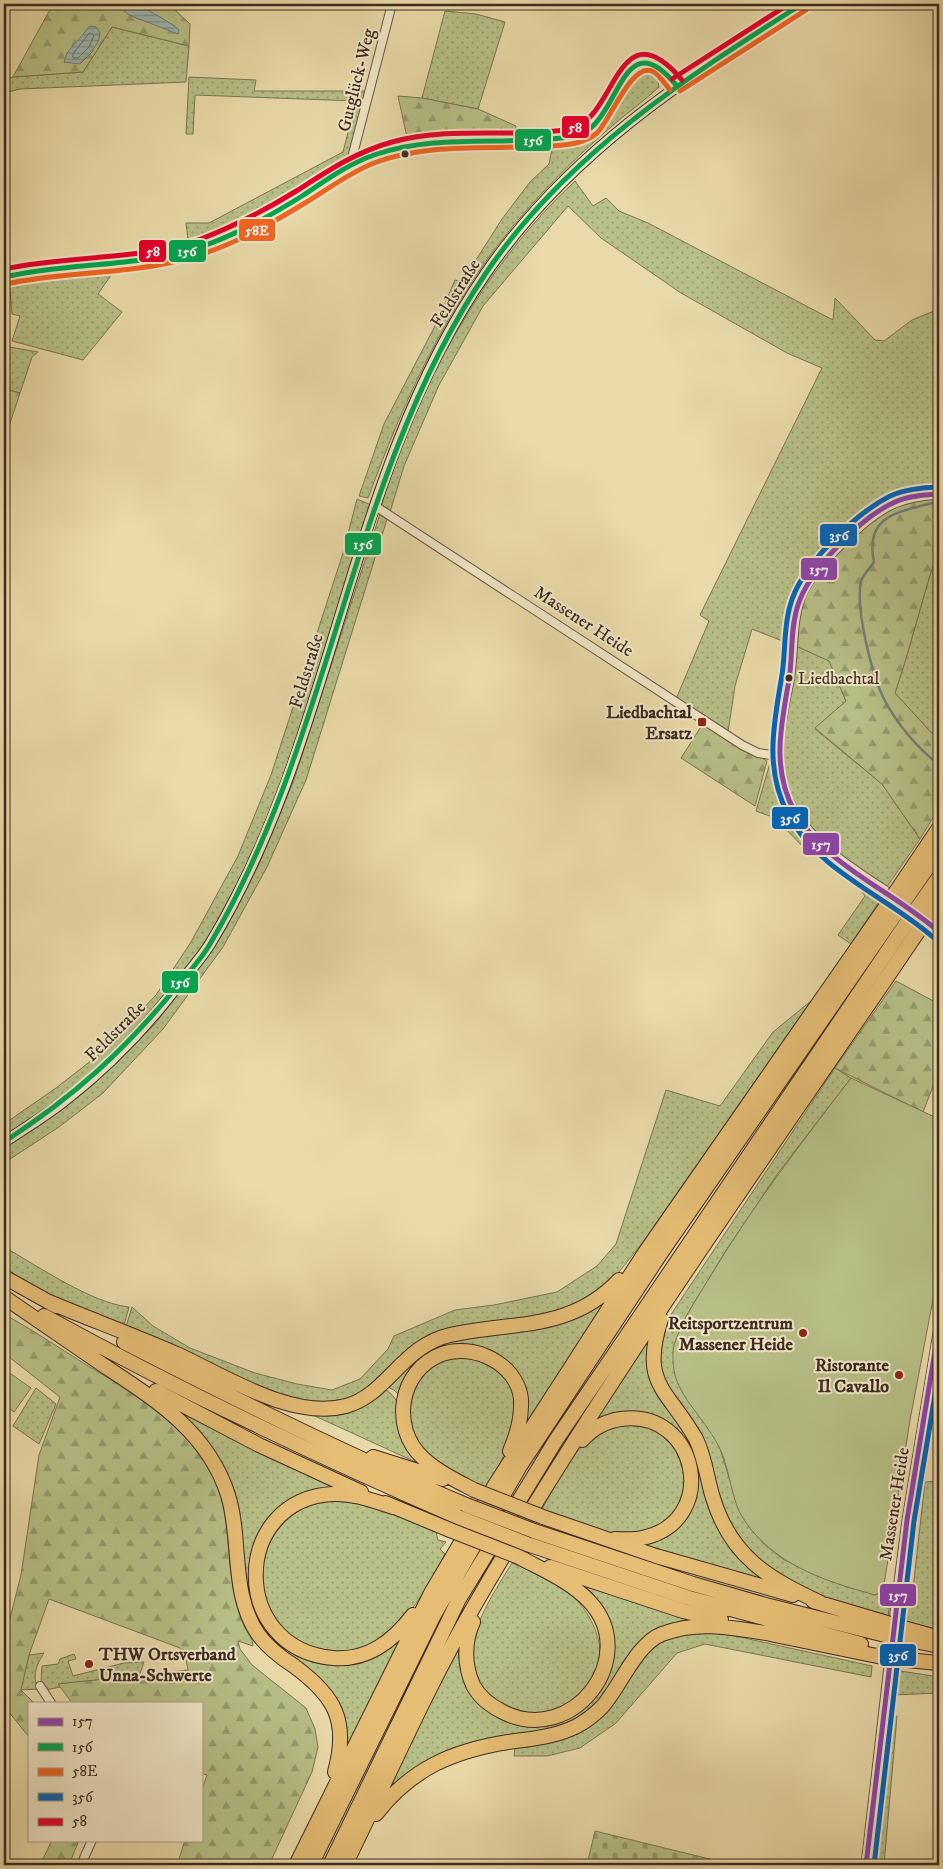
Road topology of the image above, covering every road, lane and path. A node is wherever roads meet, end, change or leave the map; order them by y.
1 (392, 4) edge
2 (802, 4) edge
3 (676, 85) junction
4 (355, 164) junction
5 (4, 277) edge
6 (939, 494) edge
7 (374, 506) junction
8 (778, 756) junction
9 (939, 828) edge
10 (939, 851) edge
11 (939, 876) edge
12 (939, 901) edge
13 (891, 909) junction
14 (914, 926) junction
15 (939, 932) edge
16 (4, 1142) edge
17 (644, 1254) junction
18 (4, 1277) edge
19 (682, 1279) junction
20 (4, 1295) edge
21 (49, 1302) junction
22 (939, 1327) edge
23 (92, 1356) junction
24 (321, 1441) junction
25 (561, 1463) junction
26 (495, 1485) junction
27 (474, 1490) junction
28 (393, 1507) junction
29 (583, 1532) junction
30 (519, 1556) junction
31 (497, 1570) junction
32 (431, 1593) junction
33 (821, 1603) junction
34 (893, 1631) junction
35 (778, 1636) junction
36 (939, 1638) edge
37 (939, 1646) edge
38 (889, 1654) junction
39 (939, 1662) edge
40 (40, 1686) dead end
41 (51, 1702) edge
42 (326, 1804) junction
43 (357, 1841) junction
44 (91, 1842) edge
45 (81, 1865) edge
46 (296, 1865) edge
47 (311, 1865) edge
48 (330, 1865) edge
49 (345, 1865) edge
50 (866, 1865) edge

1 - 4 street, Gutglück-Weg
2 - 3 main road, Feldstraße
3 - 4 street
3 - 7 main road, Feldstraße
4 - 5 street
6 - 8 street
7 - 8 street, Massener Heide
7 - 16 main road, Feldstraße
8 - 15 street
9 - 13 highway, bridge
10 - 13 highway, bridge
11 - 14 highway, bridge
12 - 14 highway, bridge
13 - 17 highway
13 - 47 highway
14 - 19 highway
14 - 48 highway
17 - 21 highway
17 - 26 highway
18 - 21 highway
19 - 25 highway
19 - 33 highway
20 - 23 highway
20 - 38 highway, bridge
21 - 24 highway
22 - 50 street, Massener Heide
23 - 28 highway
23 - 42 highway
24 - 27 highway
24 - 34 highway, bridge
25 - 29 highway
25 - 31 highway
26 - 27 highway
26 - 32 highway
27 - 29 highway, bridge
28 - 30 highway, bridge
28 - 32 highway
29 - 33 highway
30 - 31 highway
30 - 35 highway
31 - 43 highway
32 - 42 highway
33 - 34 highway
34 - 36 highway
34 - 37 highway
35 - 38 highway
35 - 43 highway
38 - 39 highway
40 - 41 street
42 - 46 highway
43 - 49 highway
44 - 45 street

